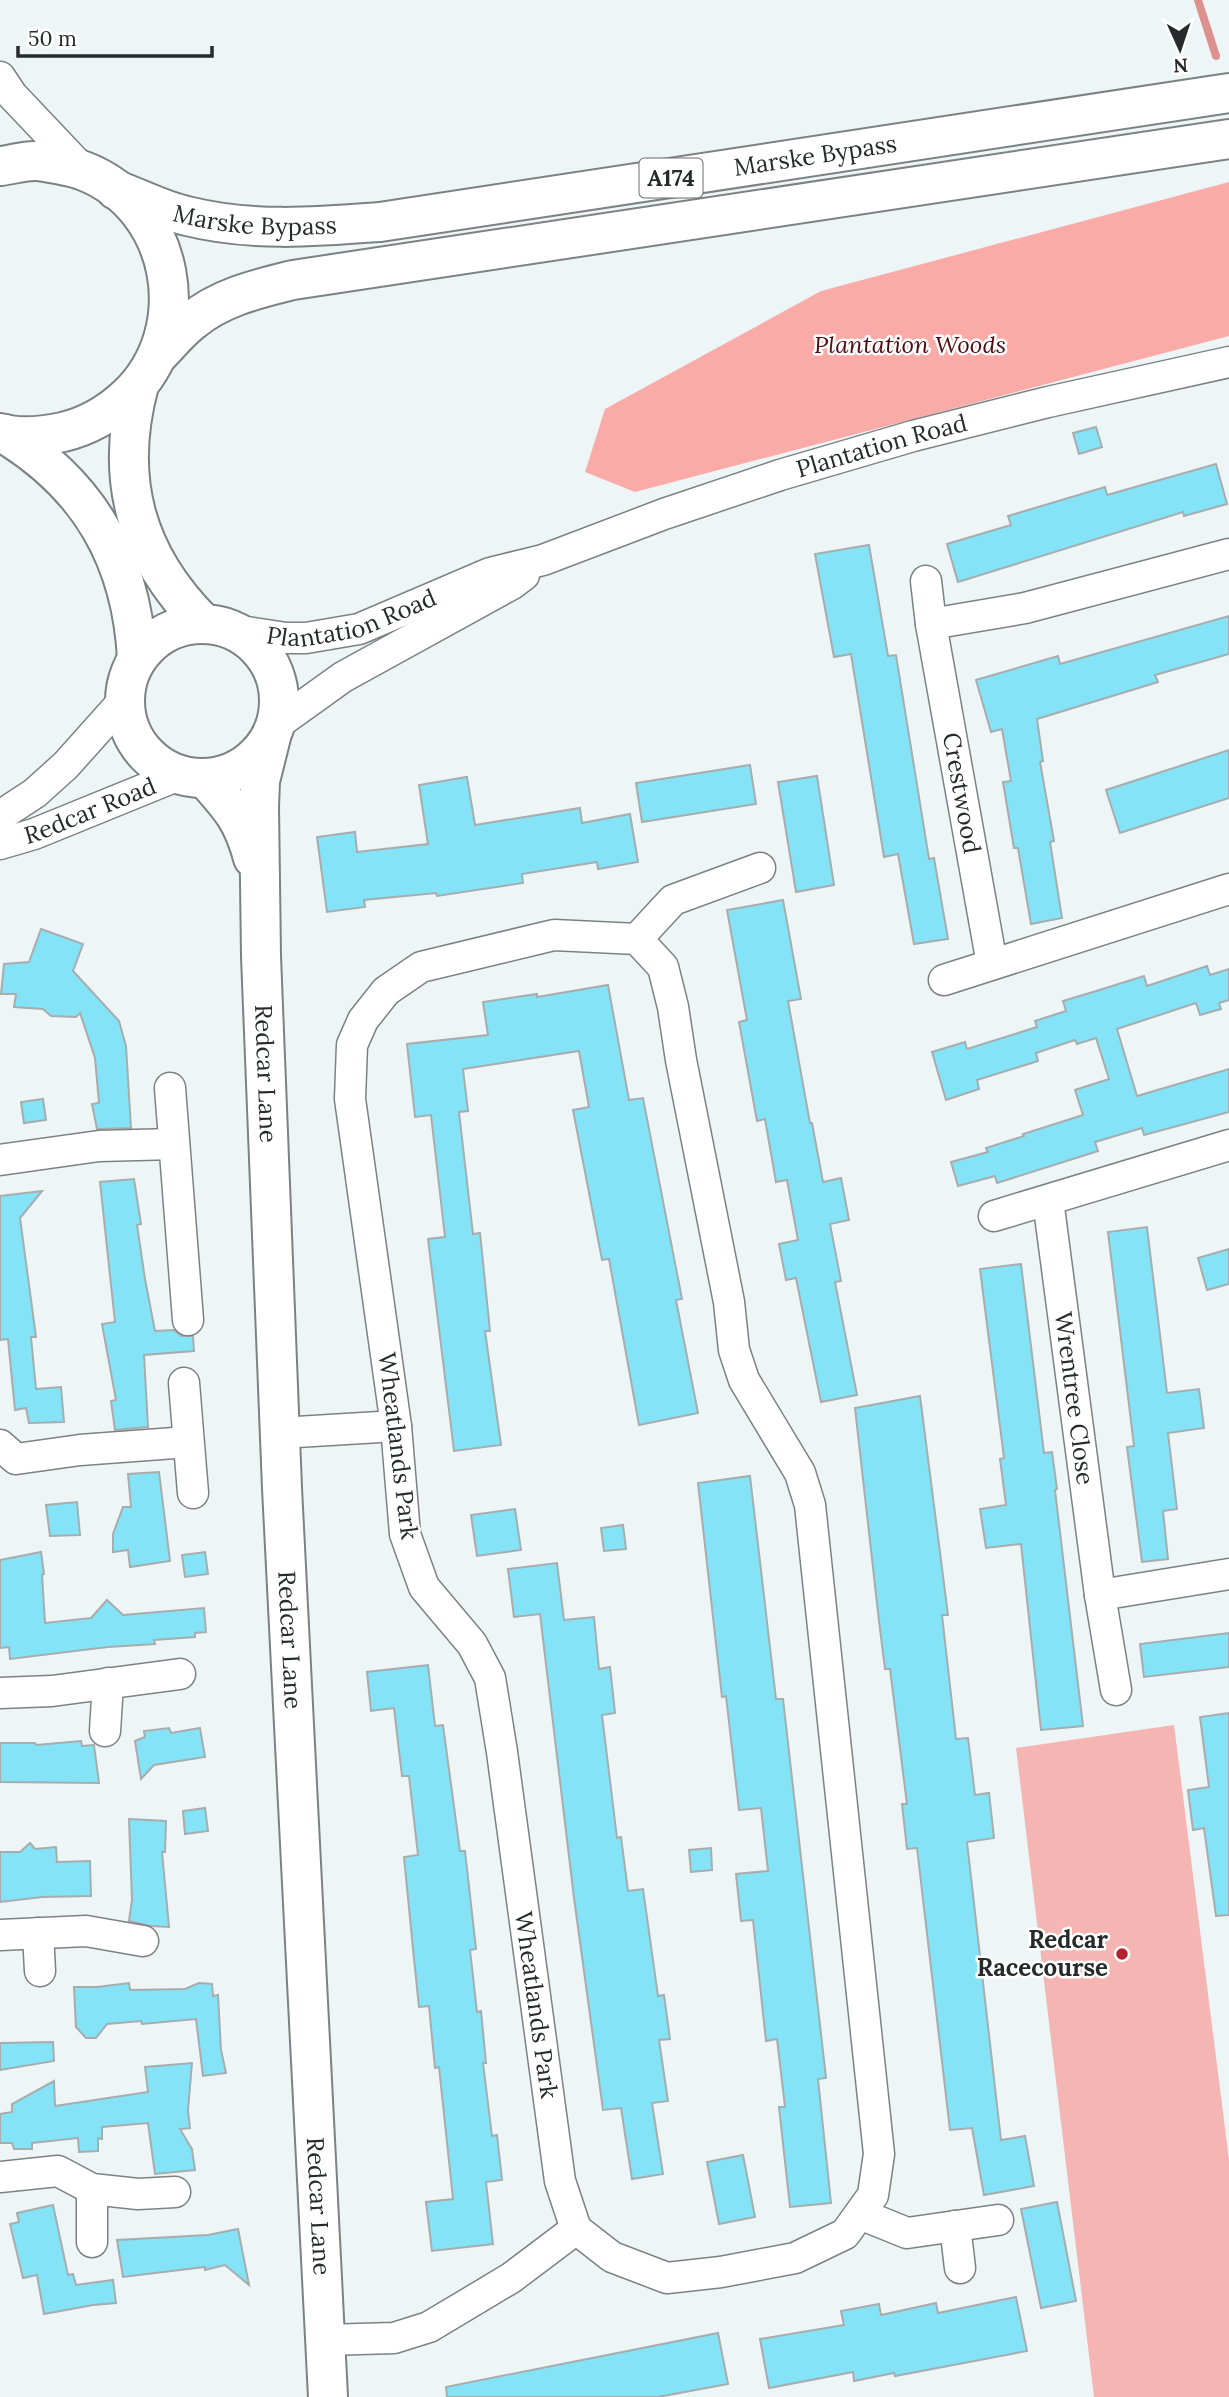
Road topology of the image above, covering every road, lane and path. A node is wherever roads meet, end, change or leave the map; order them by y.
1 (0, 77) edge
2 (1229, 93) edge
3 (1229, 139) edge
4 (0, 166) edge
5 (100, 180) junction
6 (1229, 362) edge
7 (148, 370) junction
8 (2, 434) edge
9 (1229, 554) edge
10 (543, 560) junction
11 (926, 581) dead end
12 (931, 624) junction
13 (218, 627) junction
14 (136, 659) junction
15 (125, 699) junction
16 (273, 731) junction
17 (192, 776) junction
18 (0, 816) edge
19 (0, 844) edge
20 (760, 868) dead end
21 (260, 883) junction
22 (1229, 889) edge
23 (637, 939) junction
24 (992, 964) junction
25 (944, 980) dead end
26 (170, 1088) dead end
27 (174, 1144) junction
28 (1229, 1145) edge
29 (0, 1160) edge
30 (1048, 1200) junction
31 (994, 1216) dead end
32 (188, 1320) dead end
33 (184, 1383) dead end
34 (396, 1426) junction
35 (280, 1433) junction
36 (188, 1442) junction
37 (0, 1445) edge
38 (192, 1493) dead end
39 (1229, 1574) edge
40 (1100, 1595) junction
41 (180, 1674) dead end
42 (108, 1683) junction
43 (1116, 1690) dead end
44 (0, 1693) edge
45 (105, 1731) dead end
46 (38, 1933) junction
47 (0, 1936) edge
48 (143, 1941) dead end
49 (40, 1971) dead end
50 (0, 2177) edge
51 (92, 2189) junction
52 (175, 2192) dead end
53 (860, 2214) junction
54 (998, 2220) dead end
55 (955, 2226) junction
56 (576, 2229) junction
57 (92, 2242) dead end
58 (960, 2268) dead end
59 (325, 2340) junction
60 (328, 2397) edge

1 - 5 street
2 - 5 main road, Marske Bypass / A174
3 - 7 main road, Marske Bypass / A174
4 - 5 main road, A174
5 - 7 main road, A174
6 - 10 street, Plantation Road
7 - 8 main road, A174
7 - 13 main road
8 - 14 main road
9 - 12 street
10 - 13 street, Plantation Road
10 - 16 street, Plantation Road
11 - 12 street, Crestwood
12 - 24 street, Crestwood
13 - 14 main road
13 - 16 main road
14 - 15 main road
15 - 17 main road
15 - 18 street, Redcar Road
16 - 17 main road
16 - 21 main road, Redcar Lane
17 - 19 street, Redcar Road
17 - 21 main road, Redcar Lane
20 - 23 street
21 - 35 main road, Redcar Lane
22 - 24 street
23 - 34 street, Wheatlands Park
23 - 53 street
24 - 25 street
26 - 27 street
27 - 29 street
27 - 32 street
28 - 30 street
30 - 31 street
30 - 40 street, Wrentree Close
33 - 36 street
34 - 35 street
34 - 56 street, Wheatlands Park
35 - 59 main road, Redcar Lane
36 - 37 street
36 - 38 street
39 - 40 street
40 - 43 street, Wrentree Close
41 - 42 street
42 - 44 street
42 - 45 street
46 - 47 street
46 - 48 street
46 - 49 street
50 - 51 street
51 - 52 street
51 - 57 street
53 - 55 street
53 - 56 street
54 - 55 street
55 - 58 street
56 - 59 street
59 - 60 main road, Redcar Lane

